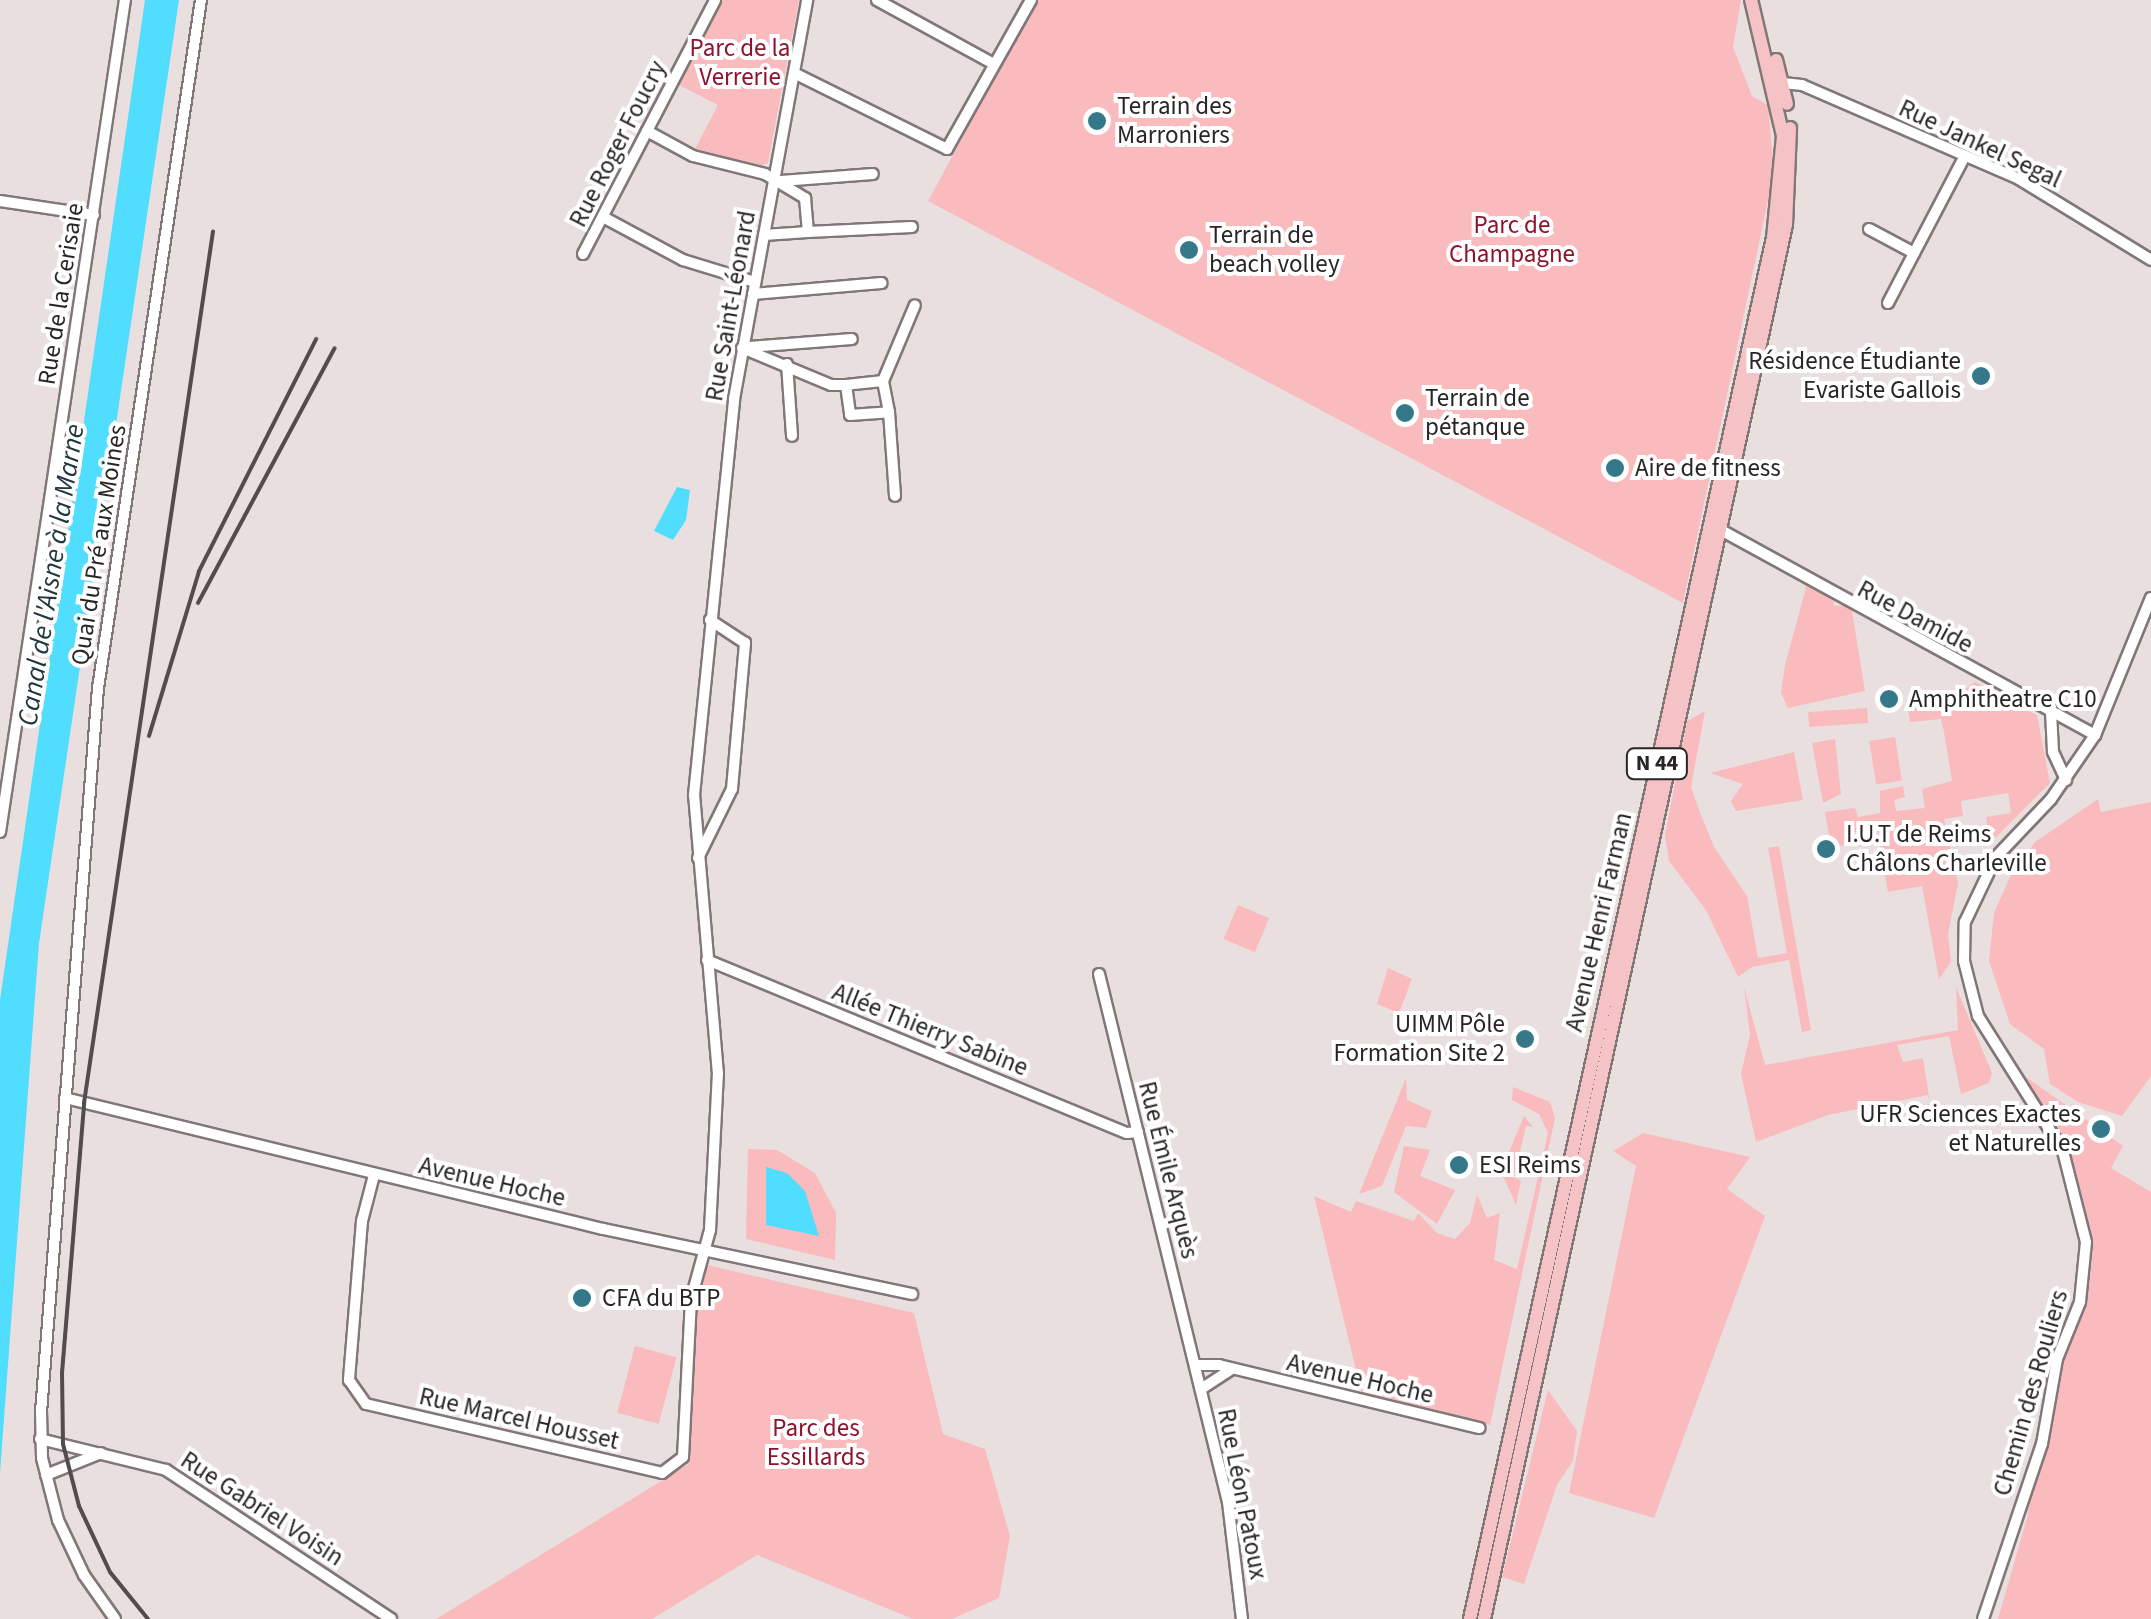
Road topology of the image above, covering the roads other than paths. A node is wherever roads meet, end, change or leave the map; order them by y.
1 (126, 0) edge
2 (201, 0) edge
3 (714, 0) edge
4 (807, 0) edge
5 (877, 0) edge
6 (1031, 0) edge
7 (1751, 0) edge
8 (1759, 0) edge
9 (994, 64) junction
10 (794, 73) junction
11 (1783, 83) junction
12 (647, 131) junction
13 (1965, 156) junction
14 (874, 174) dead end
15 (778, 180) junction
16 (0, 201) edge
17 (94, 215) junction
18 (602, 217) junction
19 (912, 227) dead end
20 (1868, 229) dead end
21 (808, 232) junction
22 (764, 234) junction
23 (1914, 253) junction
24 (584, 254) dead end
25 (2151, 260) edge
26 (882, 284) dead end
27 (754, 288) junction
28 (1888, 303) dead end
29 (915, 304) dead end
30 (852, 339) dead end
31 (742, 348) junction
32 (787, 364) junction
33 (883, 382) junction
34 (846, 386) junction
35 (890, 412) junction
36 (792, 436) dead end
37 (895, 496) dead end
38 (1719, 529) junction
39 (2151, 598) edge
40 (710, 620) junction
41 (2051, 712) junction
42 (0, 721) edge
43 (16, 726) junction
44 (2095, 735) junction
45 (2066, 780) junction
46 (0, 832) edge
47 (698, 858) junction
48 (707, 960) junction
49 (1099, 974) dead end
50 (66, 1098) junction
51 (1138, 1132) junction
52 (374, 1175) junction
53 (707, 1249) junction
54 (912, 1294) dead end
55 (1232, 1369) junction
56 (1197, 1371) junction
57 (1202, 1390) junction
58 (1480, 1428) dead end
59 (40, 1440) junction
60 (102, 1452) junction
61 (46, 1475) junction
62 (115, 1619) edge
63 (391, 1619) edge
64 (1242, 1619) edge
65 (1470, 1619) edge
66 (1484, 1619) edge
67 (1983, 1619) edge

1 - 17 street, Rue de la Cerisaie
2 - 50 street, Quai du Pré aux Moines
3 - 12 street, Rue Roger Foucry
4 - 10 street, Rue Saint-Léonard
5 - 9 street
6 - 9 street
7 - 65 main road, Avenue Henri Farman / N 44
8 - 11 main road, N 44
9 - 10 street
10 - 15 street, Rue Saint-Léonard
11 - 13 street, Rue Jankel Segal
11 - 38 main road, Avenue Henri Farman / N 44
12 - 15 street
12 - 18 street, Rue Roger Foucry
13 - 23 street
13 - 25 street, Rue Jankel Segal
14 - 15 street
15 - 21 street
15 - 22 street, Rue Saint-Léonard
16 - 17 street
17 - 43 street, Rue de la Cerisaie
18 - 24 street, Rue Roger Foucry
18 - 27 street
19 - 21 street
20 - 23 street
21 - 22 street
22 - 27 street, Rue Saint-Léonard
23 - 28 street
26 - 27 street
27 - 31 street, Rue Saint-Léonard
29 - 33 street
30 - 31 street
31 - 32 street
31 - 40 street, Rue Saint-Léonard
32 - 34 street
32 - 36 street
33 - 34 street
33 - 35 street
34 - 35 street
35 - 37 street
38 - 41 street, Rue Damide
38 - 66 main road, Avenue Henri Farman / N 44
39 - 44 street, Chemin des Rouliers
40 - 47 street, Rue Saint-Léonard
40 - 47 street
41 - 44 street, Rue Damide
41 - 45 street
42 - 43 street
43 - 46 street, Rue de la Cerisaie
44 - 45 street, Chemin des Rouliers
45 - 67 street, Chemin des Rouliers
47 - 48 street, Rue Saint-Léonard
48 - 51 street, Allée Thierry Sabine
48 - 53 street, Rue Saint-Léonard
49 - 51 street, Rue Émile Arquès
50 - 52 street, Avenue Hoche
50 - 59 street, Quai du Pré aux Moines
51 - 56 street, Rue Émile Arquès
52 - 53 street, Avenue Hoche
52 - 53 street, Rue Marcel Housset
53 - 54 street, Avenue Hoche
55 - 56 street, Avenue Hoche
55 - 57 street
55 - 58 street, Avenue Hoche
56 - 57 street, Rue Léon Patoux
57 - 64 street, Rue Léon Patoux
59 - 60 street, Rue Gabriel Voisin
59 - 61 street, Quai du Pré aux Moines
60 - 61 street
60 - 63 street, Rue Gabriel Voisin
61 - 62 street, Quai du Pré aux Moines

